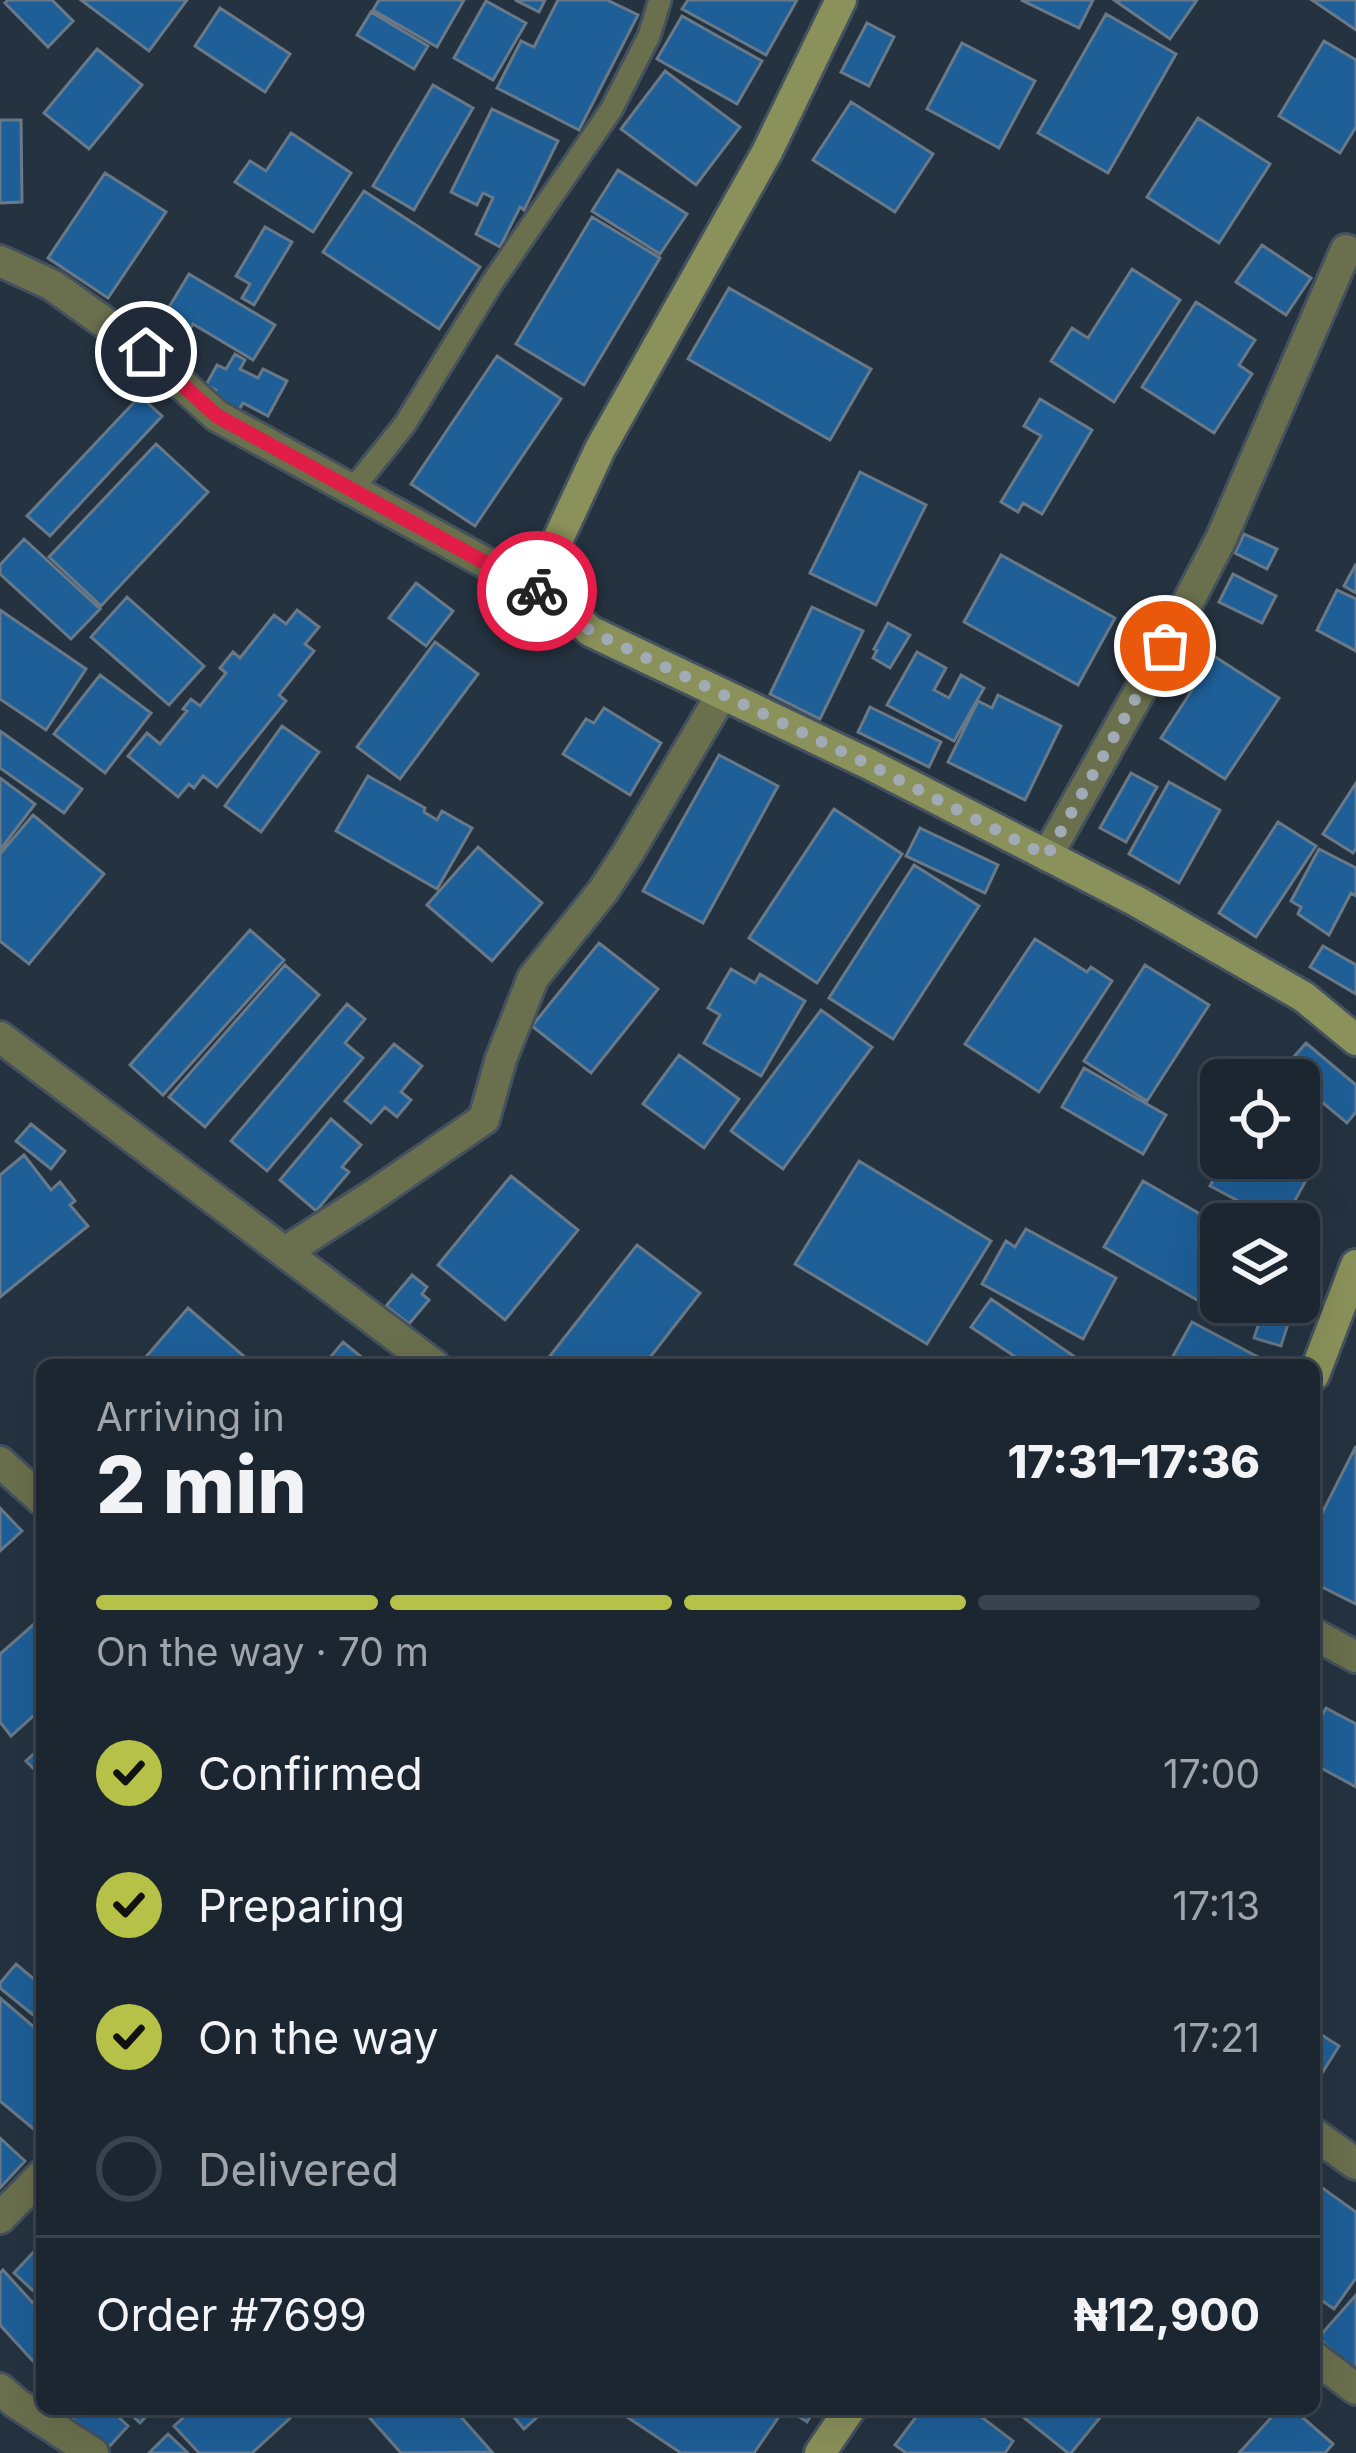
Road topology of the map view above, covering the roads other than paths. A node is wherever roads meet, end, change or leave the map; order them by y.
1 (660, 0) edge
2 (841, 0) edge
3 (1346, 250) dead end
4 (0, 261) edge
5 (352, 490) junction
6 (563, 604) junction
7 (722, 694) junction
8 (1047, 856) junction
9 (0, 1037) edge
10 (1356, 1040) edge
11 (284, 1252) junction
12 (1356, 1265) edge
13 (426, 1359) edge
14 (1320, 1359) edge
15 (0, 1462) edge
16 (36, 1495) edge
17 (1320, 1637) edge
18 (1356, 1657) edge
19 (1320, 2138) edge
20 (1356, 2164) edge
21 (36, 2181) edge
22 (0, 2218) edge
23 (1320, 2361) edge
24 (0, 2389) edge
25 (1356, 2389) edge
26 (846, 2415) edge
27 (93, 2453) edge
28 (820, 2453) edge

1 - 5 lane
2 - 6 street
3 - 8 street
4 - 5 street
5 - 6 street
6 - 7 street
7 - 8 street
7 - 11 street
8 - 10 street
9 - 11 street
11 - 13 street
12 - 14 street
15 - 16 street
17 - 18 street
19 - 20 street
21 - 22 street
23 - 25 street
24 - 27 street
26 - 28 street

